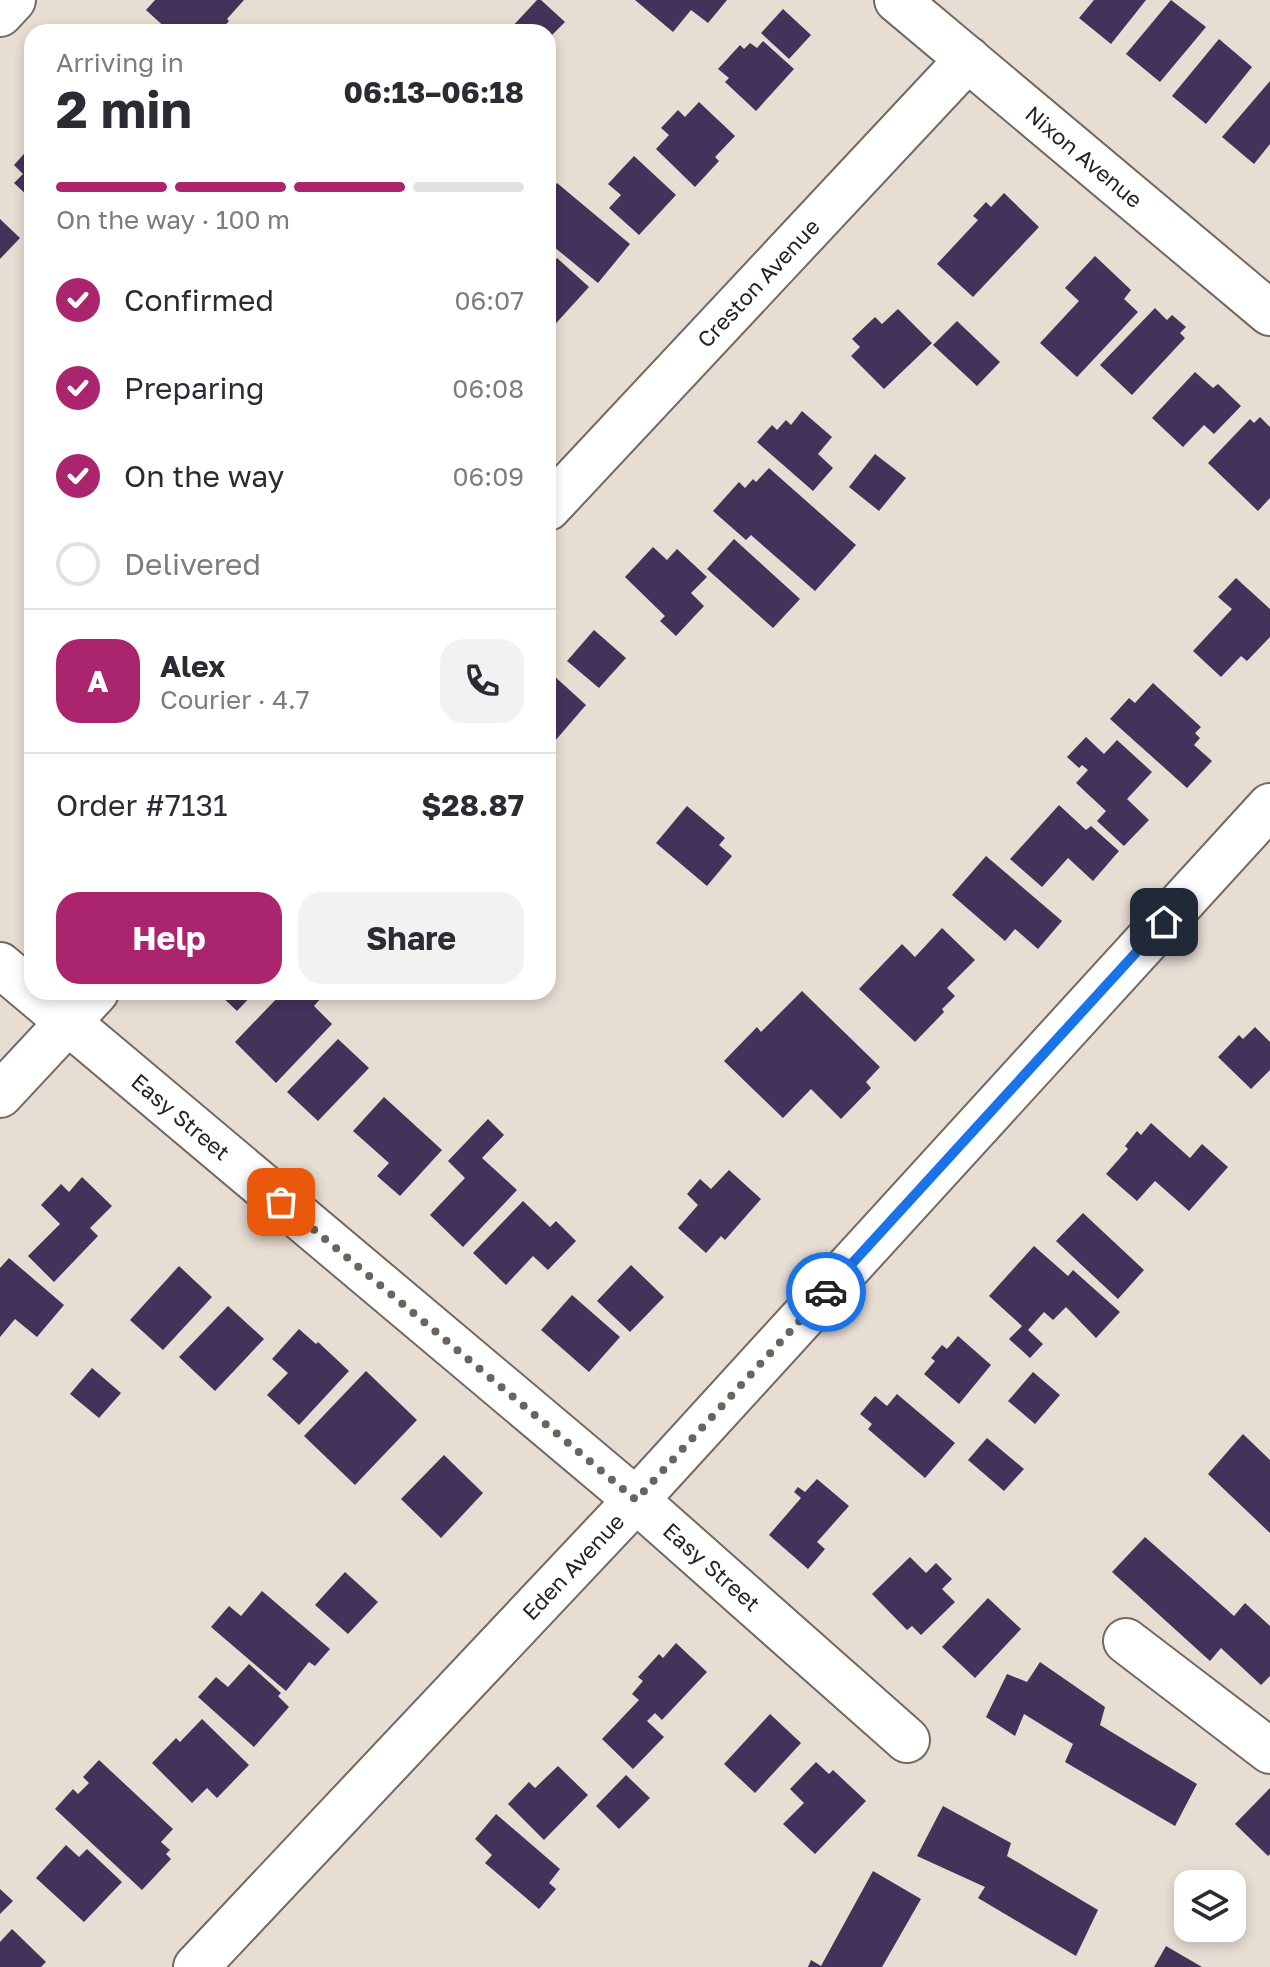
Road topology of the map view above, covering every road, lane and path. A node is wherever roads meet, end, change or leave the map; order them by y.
1 (13, 0) edge
2 (897, 0) edge
3 (0, 14) edge
4 (968, 59) junction
5 (1270, 313) edge
6 (556, 499) edge
7 (1270, 806) edge
8 (0, 965) edge
9 (24, 977) edge
10 (82, 1007) edge
11 (0, 1095) edge
12 (636, 1500) junction
13 (1126, 1641) dead end
14 (907, 1740) dead end
15 (1270, 1751) edge
16 (196, 1967) edge

1 - 3 street
2 - 4 street, Nixon Avenue
4 - 5 street, Nixon Avenue
4 - 6 street, Creston Avenue
7 - 12 street, Eden Avenue
8 - 9 street, Easy Street
10 - 11 street
10 - 12 street, Easy Street
12 - 14 street, Easy Street
12 - 16 street, Eden Avenue
13 - 15 street

